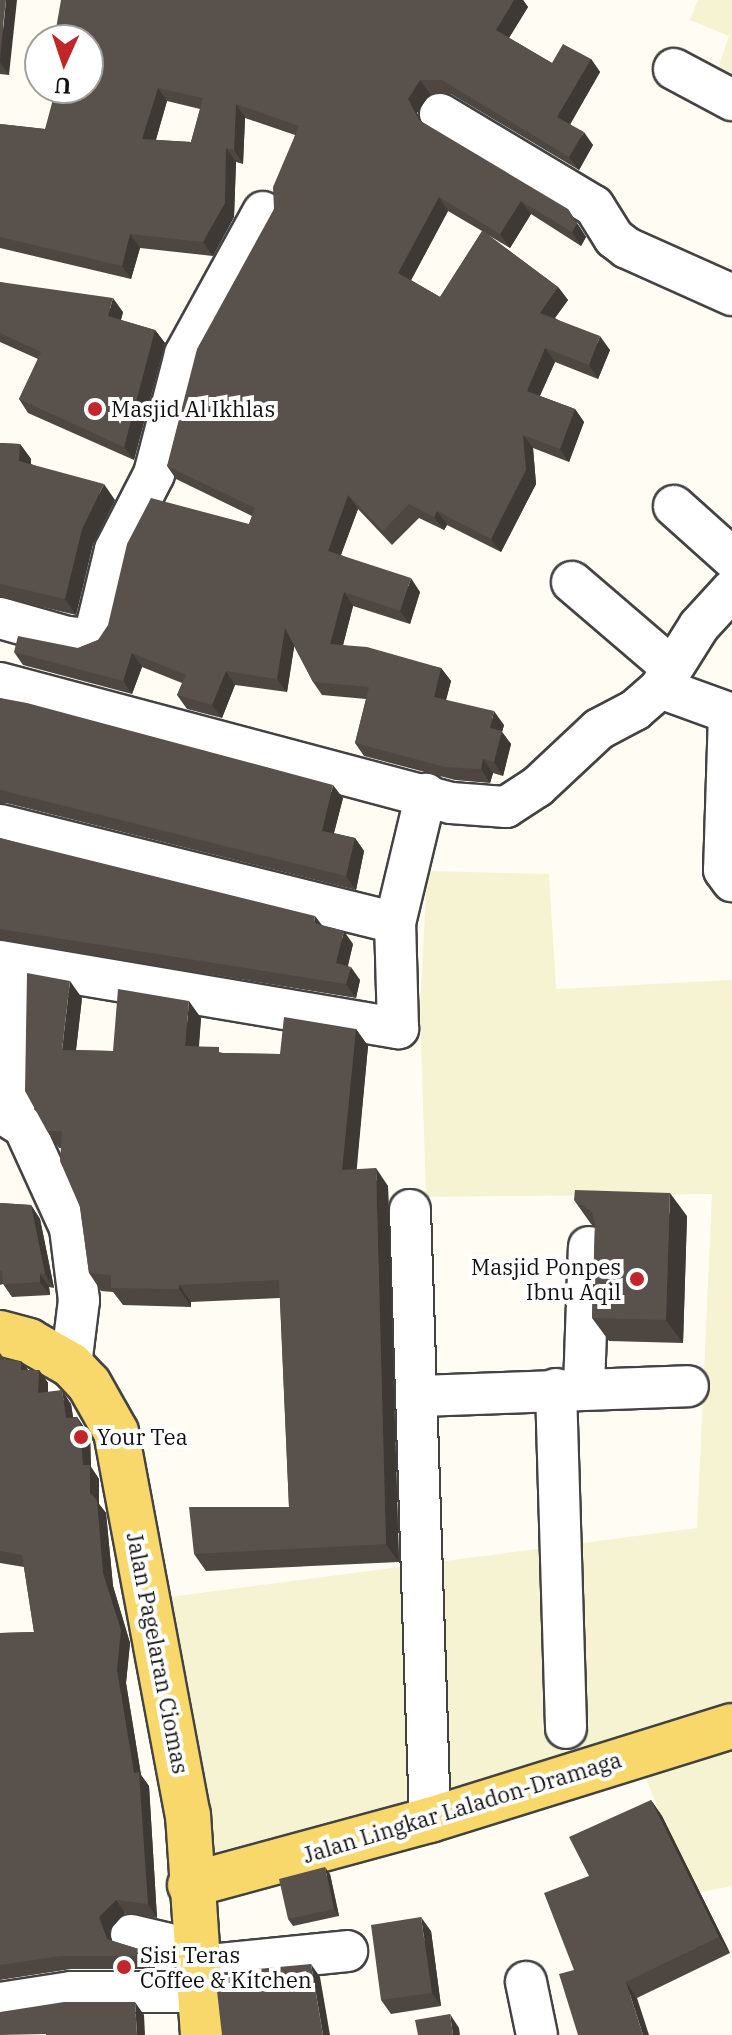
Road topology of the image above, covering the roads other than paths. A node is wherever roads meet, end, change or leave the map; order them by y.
1 (674, 69) dead end
2 (732, 100) edge
3 (440, 114) dead end
4 (263, 212) dead end
5 (732, 295) edge
6 (674, 506) dead end
7 (732, 558) edge
8 (572, 582) dead end
9 (732, 590) edge
10 (0, 618) edge
11 (666, 677) junction
12 (0, 683) edge
13 (730, 713) edge
14 (426, 794) junction
15 (0, 825) edge
16 (732, 881) edge
17 (395, 923) junction
18 (9, 963) edge
19 (7, 1115) edge
20 (410, 1210) dead end
21 (589, 1247) dead end
22 (0, 1333) edge
23 (71, 1365) junction
24 (688, 1386) dead end
25 (570, 1388) junction
26 (420, 1396) junction
27 (732, 1726) edge
28 (566, 1728) dead end
29 (430, 1820) junction
30 (190, 1885) junction
31 (131, 1935) dead end
32 (347, 1951) dead end
33 (199, 1970) junction
34 (526, 1982) dead end
35 (0, 2003) edge
36 (203, 2035) edge
37 (537, 2035) edge

1 - 2 street
3 - 5 street
4 - 10 street
6 - 7 street
8 - 11 street
9 - 11 street
11 - 13 street
11 - 14 street
12 - 14 street
13 - 16 street
14 - 17 street
15 - 17 street
17 - 18 street
18 - 19 street
19 - 23 street
20 - 26 street
21 - 25 street
22 - 23 main road, Jalan Pagelaran Ciomas
23 - 30 main road, Jalan Pagelaran Ciomas
24 - 25 street
25 - 26 street
25 - 28 street
26 - 29 street
27 - 29 main road, Jalan Lingkar Laladon-Dramaga
29 - 30 main road, Jalan Lingkar Laladon-Dramaga
30 - 33 main road, Jalan Pagelaran Ciomas
31 - 33 street
32 - 33 street
33 - 35 street
33 - 36 main road, Jalan Pagelaran Ciomas
34 - 37 street

